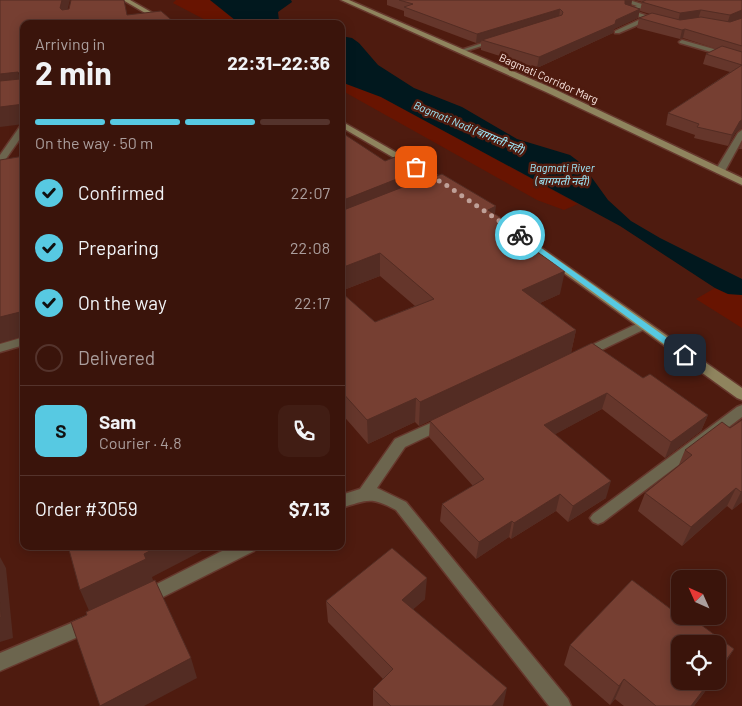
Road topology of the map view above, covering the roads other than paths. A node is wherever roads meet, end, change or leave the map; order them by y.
1 (126, 0) edge
2 (344, 0) edge
3 (622, 0) edge
4 (648, 18) junction
5 (162, 20) edge
6 (670, 24) edge
7 (617, 32) edge
8 (505, 38) edge
9 (682, 42) edge
10 (461, 51) junction
11 (742, 59) edge
12 (345, 125) edge
13 (20, 133) edge
14 (742, 134) edge
15 (0, 161) edge
16 (720, 171) junction
17 (742, 182) edge
18 (446, 188) edge
19 (492, 216) edge
20 (643, 326) junction
21 (20, 342) edge
22 (0, 348) edge
23 (571, 360) edge
24 (742, 395) edge
25 (742, 410) edge
26 (454, 417) edge
27 (366, 492) junction
28 (345, 500) edge
29 (598, 518) dead end
30 (240, 550) edge
31 (128, 606) edge
32 (102, 618) edge
33 (0, 662) edge
34 (561, 706) edge

1 - 5 street
2 - 10 street, Bagmati Corridor Marg
3 - 4 street
4 - 6 street
4 - 7 street
8 - 10 street
9 - 11 street
10 - 16 street, Bagmati Corridor Marg
12 - 18 street
13 - 15 street
14 - 16 street
16 - 17 street, Bagmati Corridor Marg
19 - 20 street
20 - 23 street
20 - 24 street
21 - 22 street
25 - 29 street
26 - 27 street
27 - 28 street
27 - 34 street
30 - 31 street
32 - 33 street

